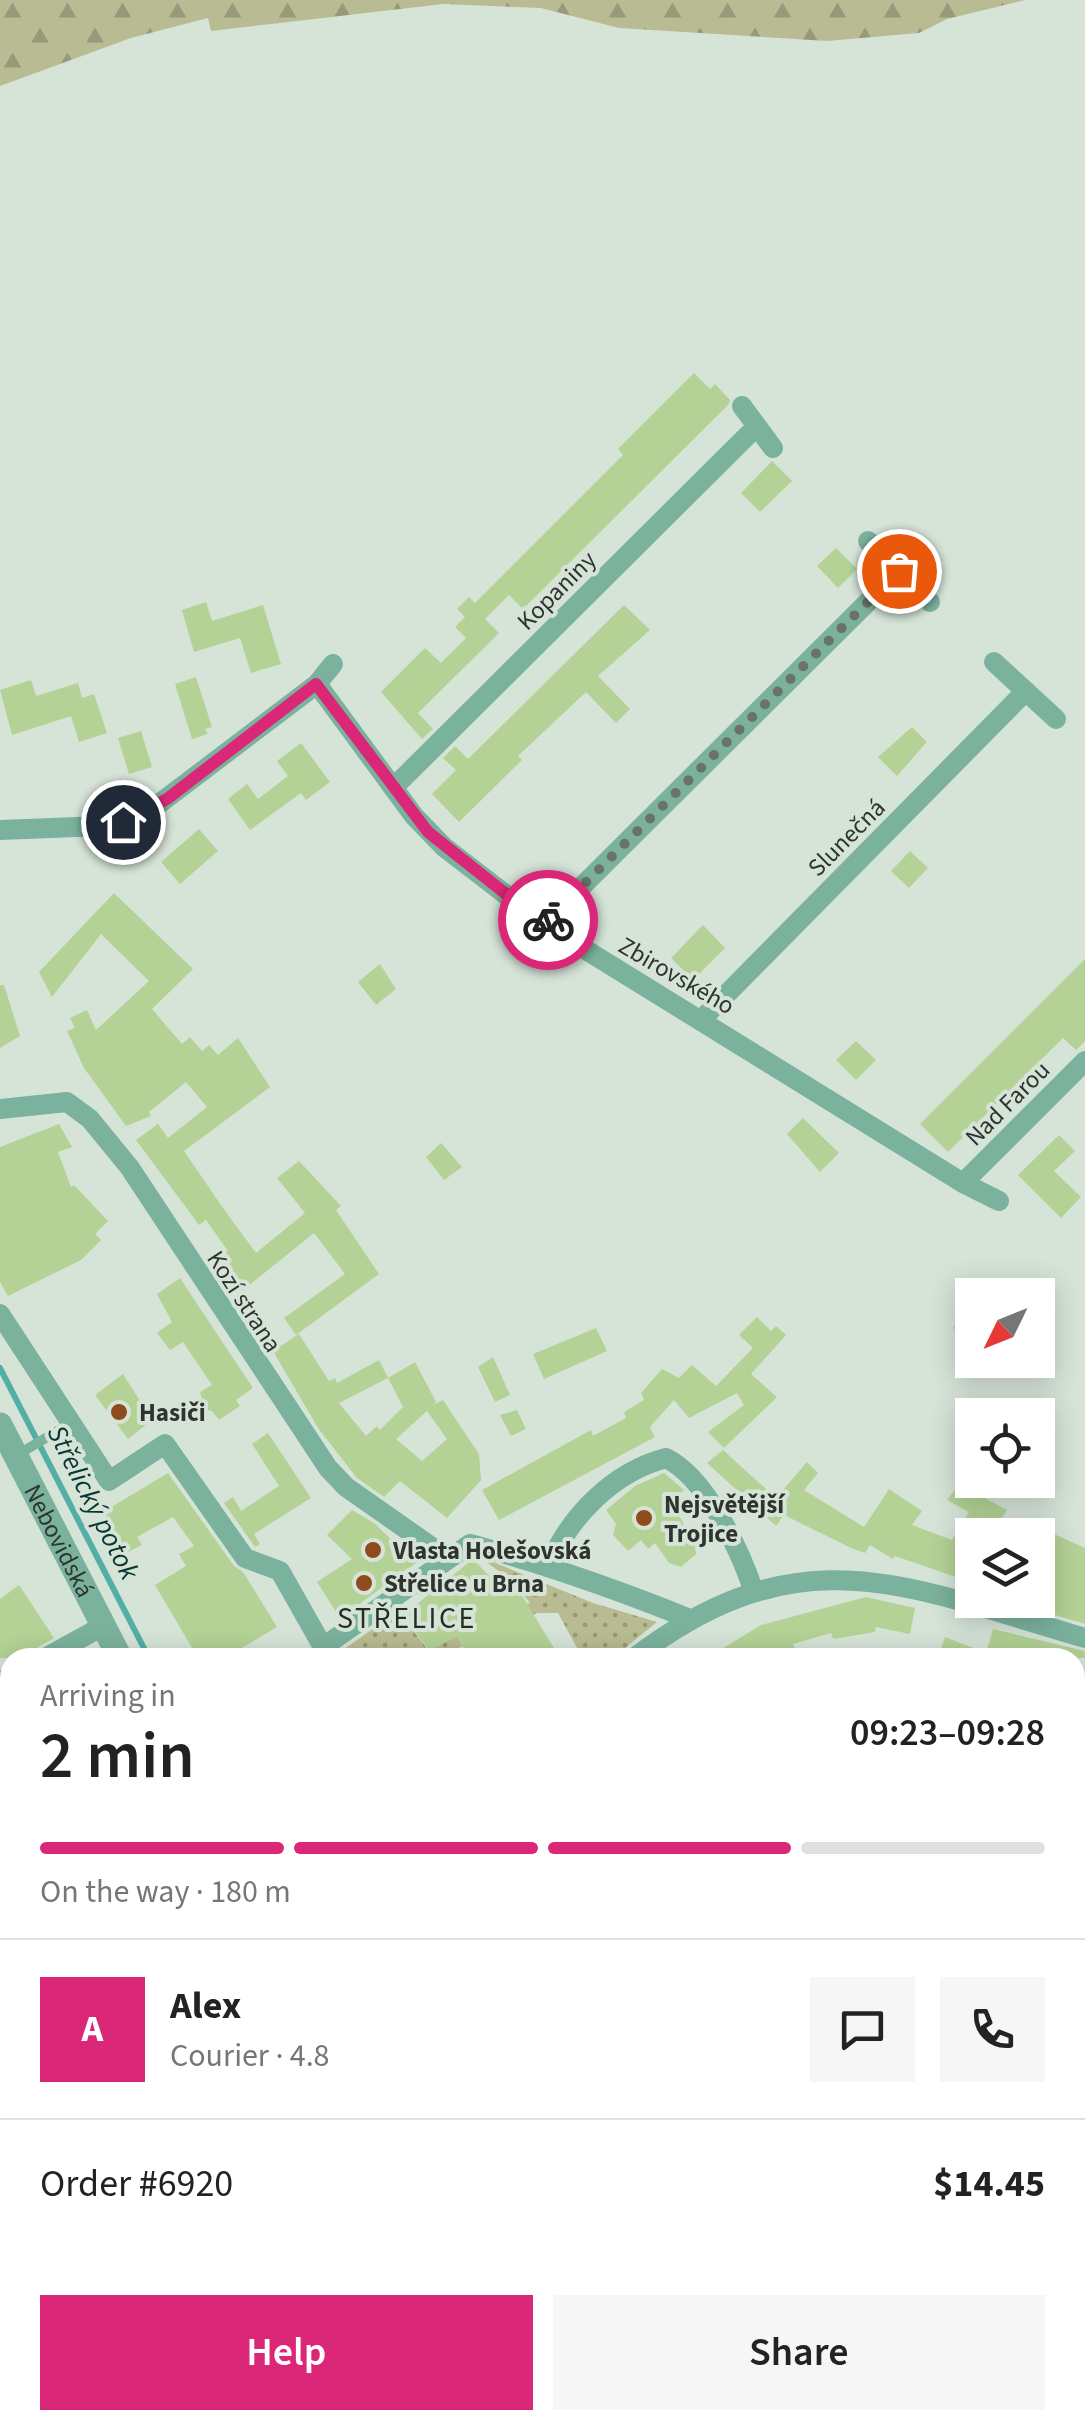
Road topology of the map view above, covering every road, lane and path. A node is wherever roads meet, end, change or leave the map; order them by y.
1 (742, 406) dead end
2 (754, 428) junction
3 (773, 448) dead end
4 (868, 541) dead end
5 (899, 571) junction
6 (930, 602) dead end
7 (994, 662) dead end
8 (334, 664) dead end
9 (316, 684) junction
10 (1026, 691) junction
11 (1056, 720) dead end
12 (393, 788) junction
13 (0, 830) edge
14 (544, 924) junction
15 (703, 1018) junction
16 (1085, 1061) edge
17 (0, 1108) edge
18 (862, 1122) joint
19 (963, 1183) junction
20 (999, 1201) dead end
21 (1, 1316) edge
22 (0, 1425) edge
23 (64, 1427) junction
24 (16, 1456) junction
25 (446, 1557) junction
26 (549, 1565) junction
27 (753, 1589) junction
28 (690, 1619) junction
29 (104, 1626) junction
30 (1085, 1638) edge
31 (63, 1648) edge
32 (115, 1648) edge
33 (317, 1648) edge
34 (325, 1648) edge
35 (648, 1648) edge

1 - 2 street
2 - 3 street
2 - 12 street, Kopaniny
4 - 5 street
5 - 6 street
5 - 14 street
7 - 10 street
8 - 9 street
9 - 12 street, Zbirovského
9 - 13 street
10 - 11 street
10 - 15 street, Slunečná
12 - 14 street, Zbirovského
14 - 15 street, Zbirovského
15 - 18 street, Zbirovského
16 - 19 street, Nad Farou
17 - 25 street, Kozí strana
18 - 19 street, Nad Farou
19 - 20 street
21 - 23 street
22 - 24 street, Nebovidská
23 - 24 lane
23 - 33 street
24 - 29 street, Nebovidská
25 - 26 street
25 - 34 street
26 - 27 street
26 - 28 street
27 - 28 street
27 - 30 street
28 - 35 street
29 - 31 street
29 - 32 street, Nebovidská

